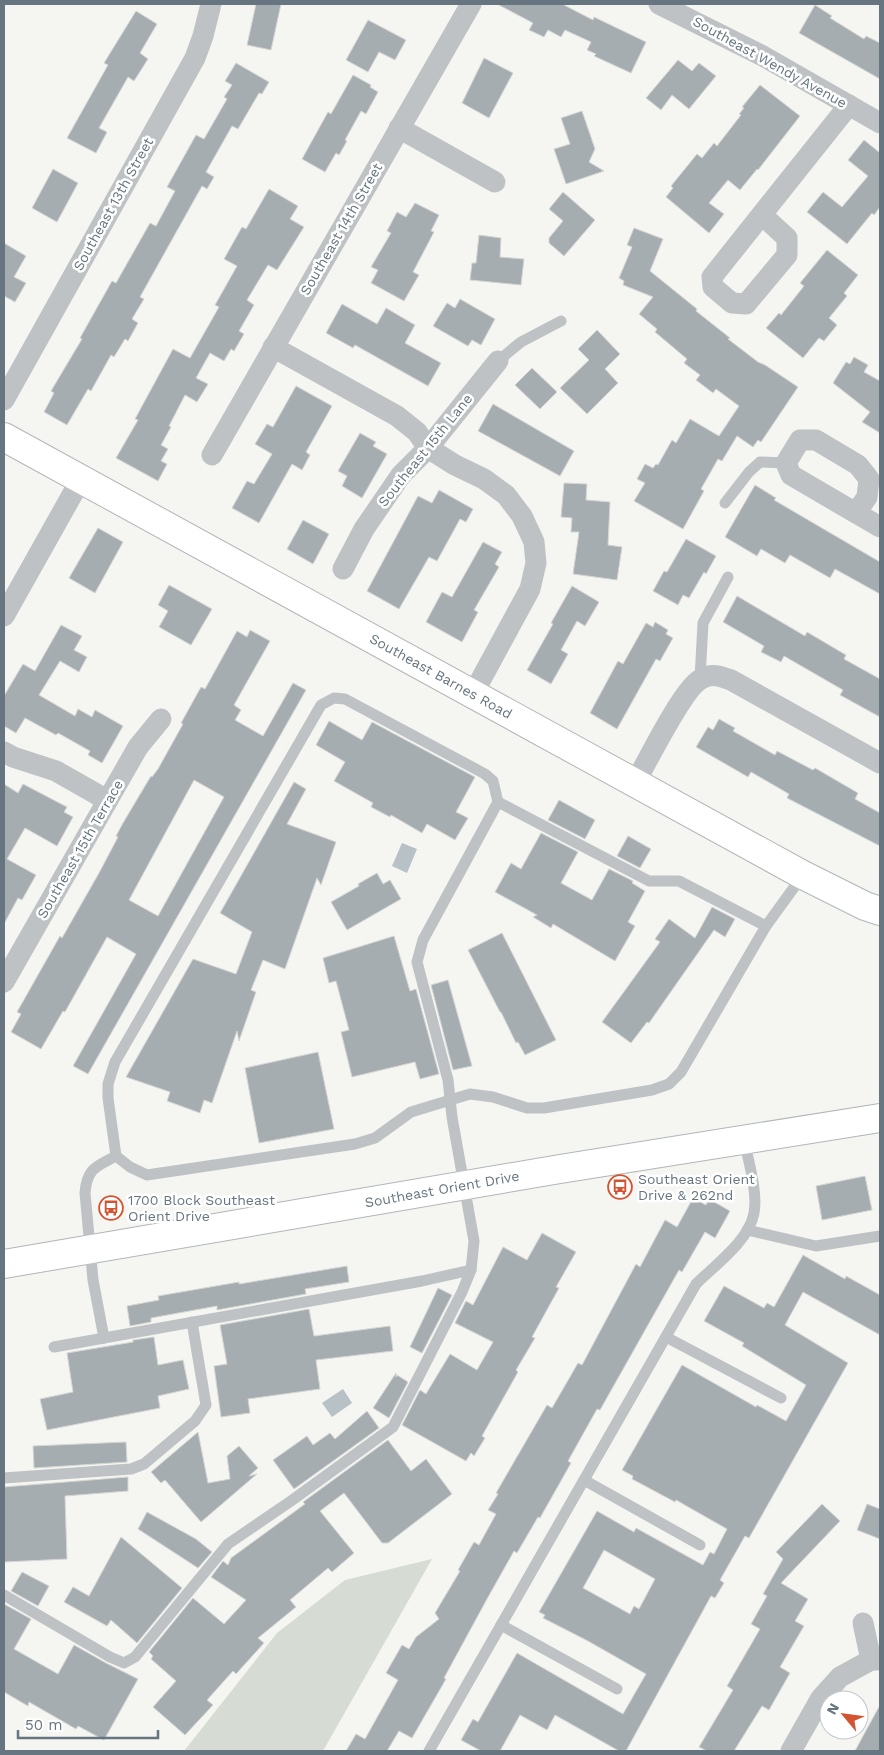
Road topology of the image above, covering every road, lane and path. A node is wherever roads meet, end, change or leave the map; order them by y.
1 (211, 4) edge
2 (471, 4) edge
3 (669, 6) edge
4 (849, 105) junction
5 (880, 123) edge
6 (399, 128) junction
7 (495, 182) dead end
8 (762, 215) dead end
9 (561, 320) dead end
10 (273, 347) junction
11 (498, 361) joint
12 (4, 400) edge
13 (4, 437) edge
14 (428, 448) junction
15 (212, 455) dead end
16 (786, 463) junction
17 (81, 479) junction
18 (725, 503) dead end
19 (856, 513) junction
20 (880, 527) edge
21 (343, 570) dead end
22 (728, 578) dead end
23 (4, 616) edge
24 (700, 679) junction
25 (473, 694) junction
26 (161, 719) dead end
27 (4, 752) edge
28 (880, 763) edge
29 (635, 783) junction
30 (107, 800) junction
31 (498, 802) junction
32 (803, 875) junction
33 (880, 911) edge
34 (766, 926) junction
35 (7, 970) edge
36 (450, 1099) junction
37 (880, 1118) edge
38 (744, 1139) junction
39 (116, 1156) junction
40 (464, 1186) junction
41 (746, 1230) junction
42 (880, 1236) edge
43 (90, 1250) junction
44 (4, 1264) edge
45 (471, 1270) junction
46 (192, 1322) junction
47 (666, 1337) junction
48 (104, 1338) junction
49 (54, 1347) dead end
50 (781, 1398) dead end
51 (4, 1478) edge
52 (584, 1480) junction
53 (700, 1545) dead end
54 (4, 1595) edge
55 (863, 1623) dead end
56 (501, 1625) junction
57 (876, 1660) edge
58 (617, 1689) dead end
59 (429, 1751) edge
60 (791, 1751) edge

1 - 12 street, Southeast 13th Street
2 - 6 street, Southeast 14th Street
3 - 4 street, Southeast Wendy Avenue
4 - 5 street, Southeast Wendy Avenue
4 - 8 street
6 - 7 street
6 - 10 street, Southeast 14th Street
9 - 11 lane
10 - 14 street
10 - 15 street, Southeast 14th Street
11 - 14 street, Southeast 15th Lane
13 - 17 street, Southeast Barnes Road
14 - 21 street, Southeast 15th Lane
14 - 25 street
16 - 18 lane
16 - 19 street
16 - 19 street
17 - 23 street
17 - 25 street, Southeast Barnes Road
19 - 20 street
22 - 24 lane
24 - 28 street
24 - 29 street
25 - 29 street, Southeast Barnes Road
26 - 30 street, Southeast 15th Terrace
27 - 30 street
29 - 32 street, Southeast Barnes Road
30 - 35 street, Southeast 15th Terrace
31 - 34 lane
31 - 36 lane
31 - 39 lane
32 - 33 street, Southeast Barnes Road
32 - 34 lane
34 - 36 lane
36 - 39 lane
36 - 40 lane
37 - 38 street, Southeast Orient Drive
38 - 40 street, Southeast Orient Drive
38 - 41 lane
39 - 43 lane
40 - 43 street, Southeast Orient Drive
40 - 45 lane
41 - 42 lane
41 - 47 lane
43 - 44 street, Southeast Orient Drive
43 - 48 lane
45 - 46 lane
45 - 54 lane
46 - 48 lane
46 - 51 lane
47 - 50 lane
47 - 52 lane
48 - 49 lane
52 - 53 lane
52 - 56 lane
55 - 57 street
56 - 58 lane
56 - 59 lane
57 - 60 street

